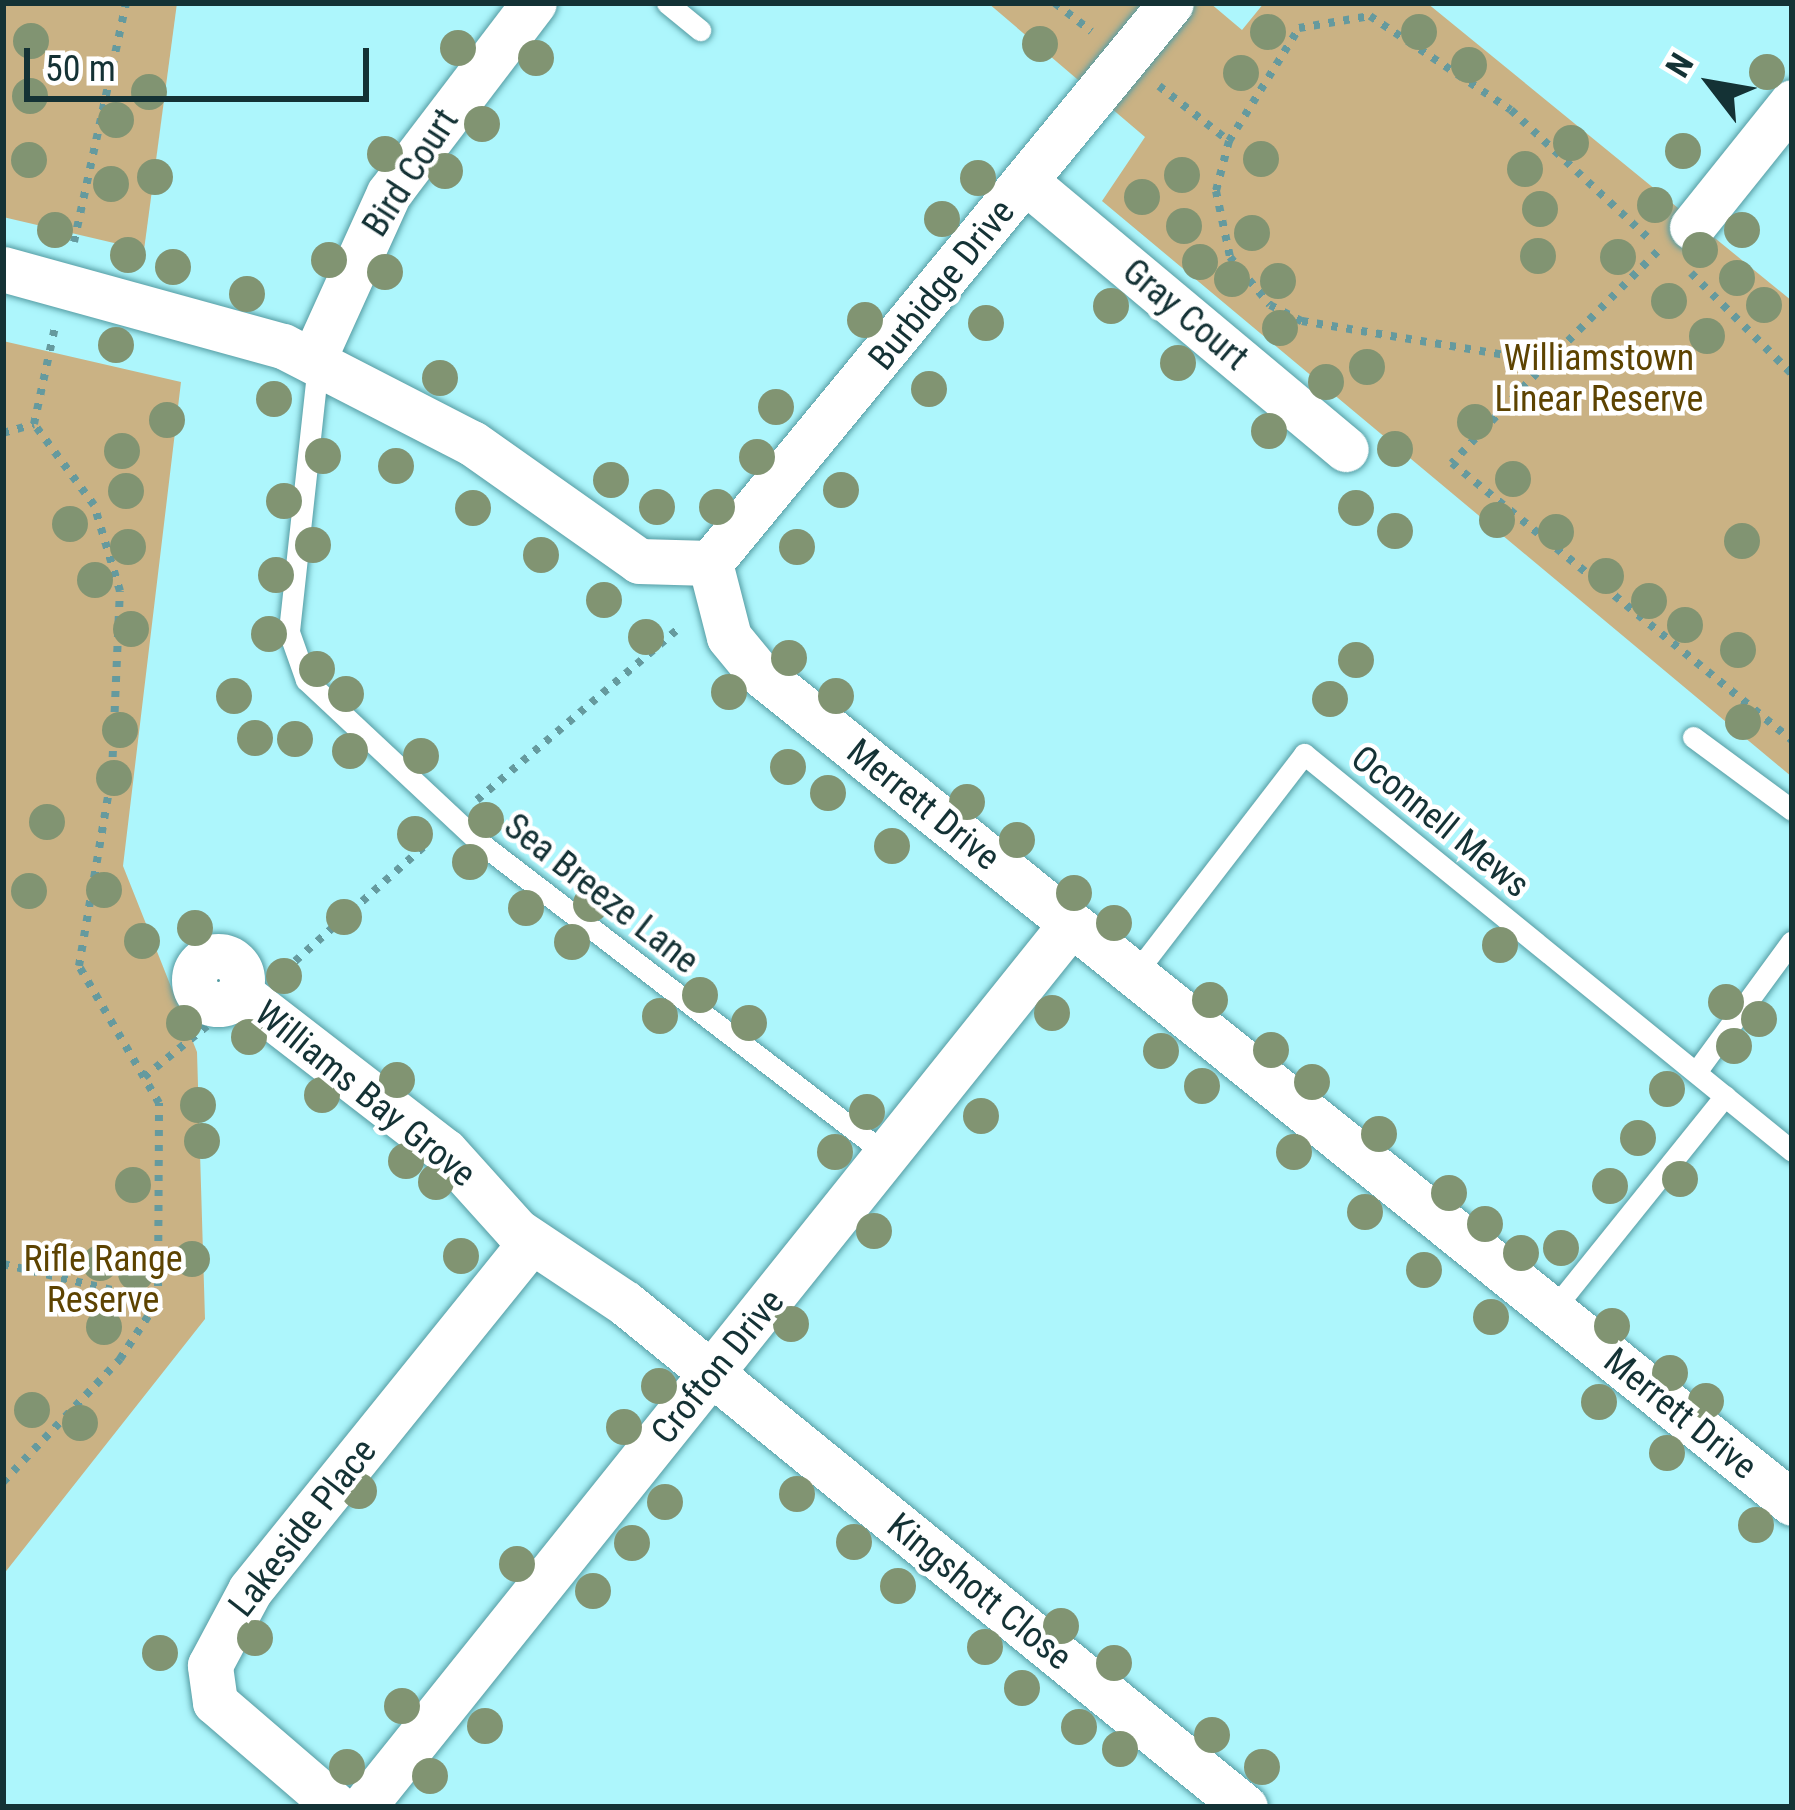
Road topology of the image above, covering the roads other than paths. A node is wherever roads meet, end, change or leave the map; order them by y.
1 (534, 3) edge
2 (667, 3) edge
3 (1171, 3) edge
4 (700, 29) dead end
5 (1792, 102) edge
6 (1025, 182) junction
7 (1676, 238) road end
8 (3, 269) edge
9 (316, 360) junction
10 (1346, 449) dead end
11 (710, 563) junction
12 (1693, 736) dead end
13 (1792, 810) edge
14 (1070, 925) junction
15 (1792, 941) edge
16 (1134, 975) junction
17 (245, 996) road end
18 (1696, 1072) junction
19 (1725, 1096) junction
20 (1792, 1150) edge
21 (887, 1155) junction
22 (531, 1242) junction
23 (1552, 1311) junction
24 (712, 1376) junction
25 (1792, 1503) edge
26 (1215, 1798) edge
27 (338, 1807) edge
28 (363, 1807) edge

1 - 9 street, Bird Court
2 - 4 lane
3 - 6 street, Burbidge Drive
5 - 7 street
6 - 10 street, Gray Court
6 - 11 street, Burbidge Drive
8 - 9 street
9 - 11 street
9 - 21 lane, Sea Breeze Lane
11 - 14 street, Merrett Drive
12 - 13 lane
14 - 16 street, Merrett Drive
14 - 21 street, Crofton Drive
15 - 18 lane
16 - 18 lane, Oconnell Mews
16 - 23 street, Merrett Drive
17 - 22 street, Williams Bay Grove
18 - 19 lane, Oconnell Mews
19 - 20 lane, Oconnell Mews
19 - 23 lane
21 - 24 street, Crofton Drive
22 - 24 street, Williams Bay Grove
22 - 27 street, Lakeside Place
23 - 25 street, Merrett Drive
24 - 26 street, Kingshott Close
24 - 28 street, Crofton Drive

